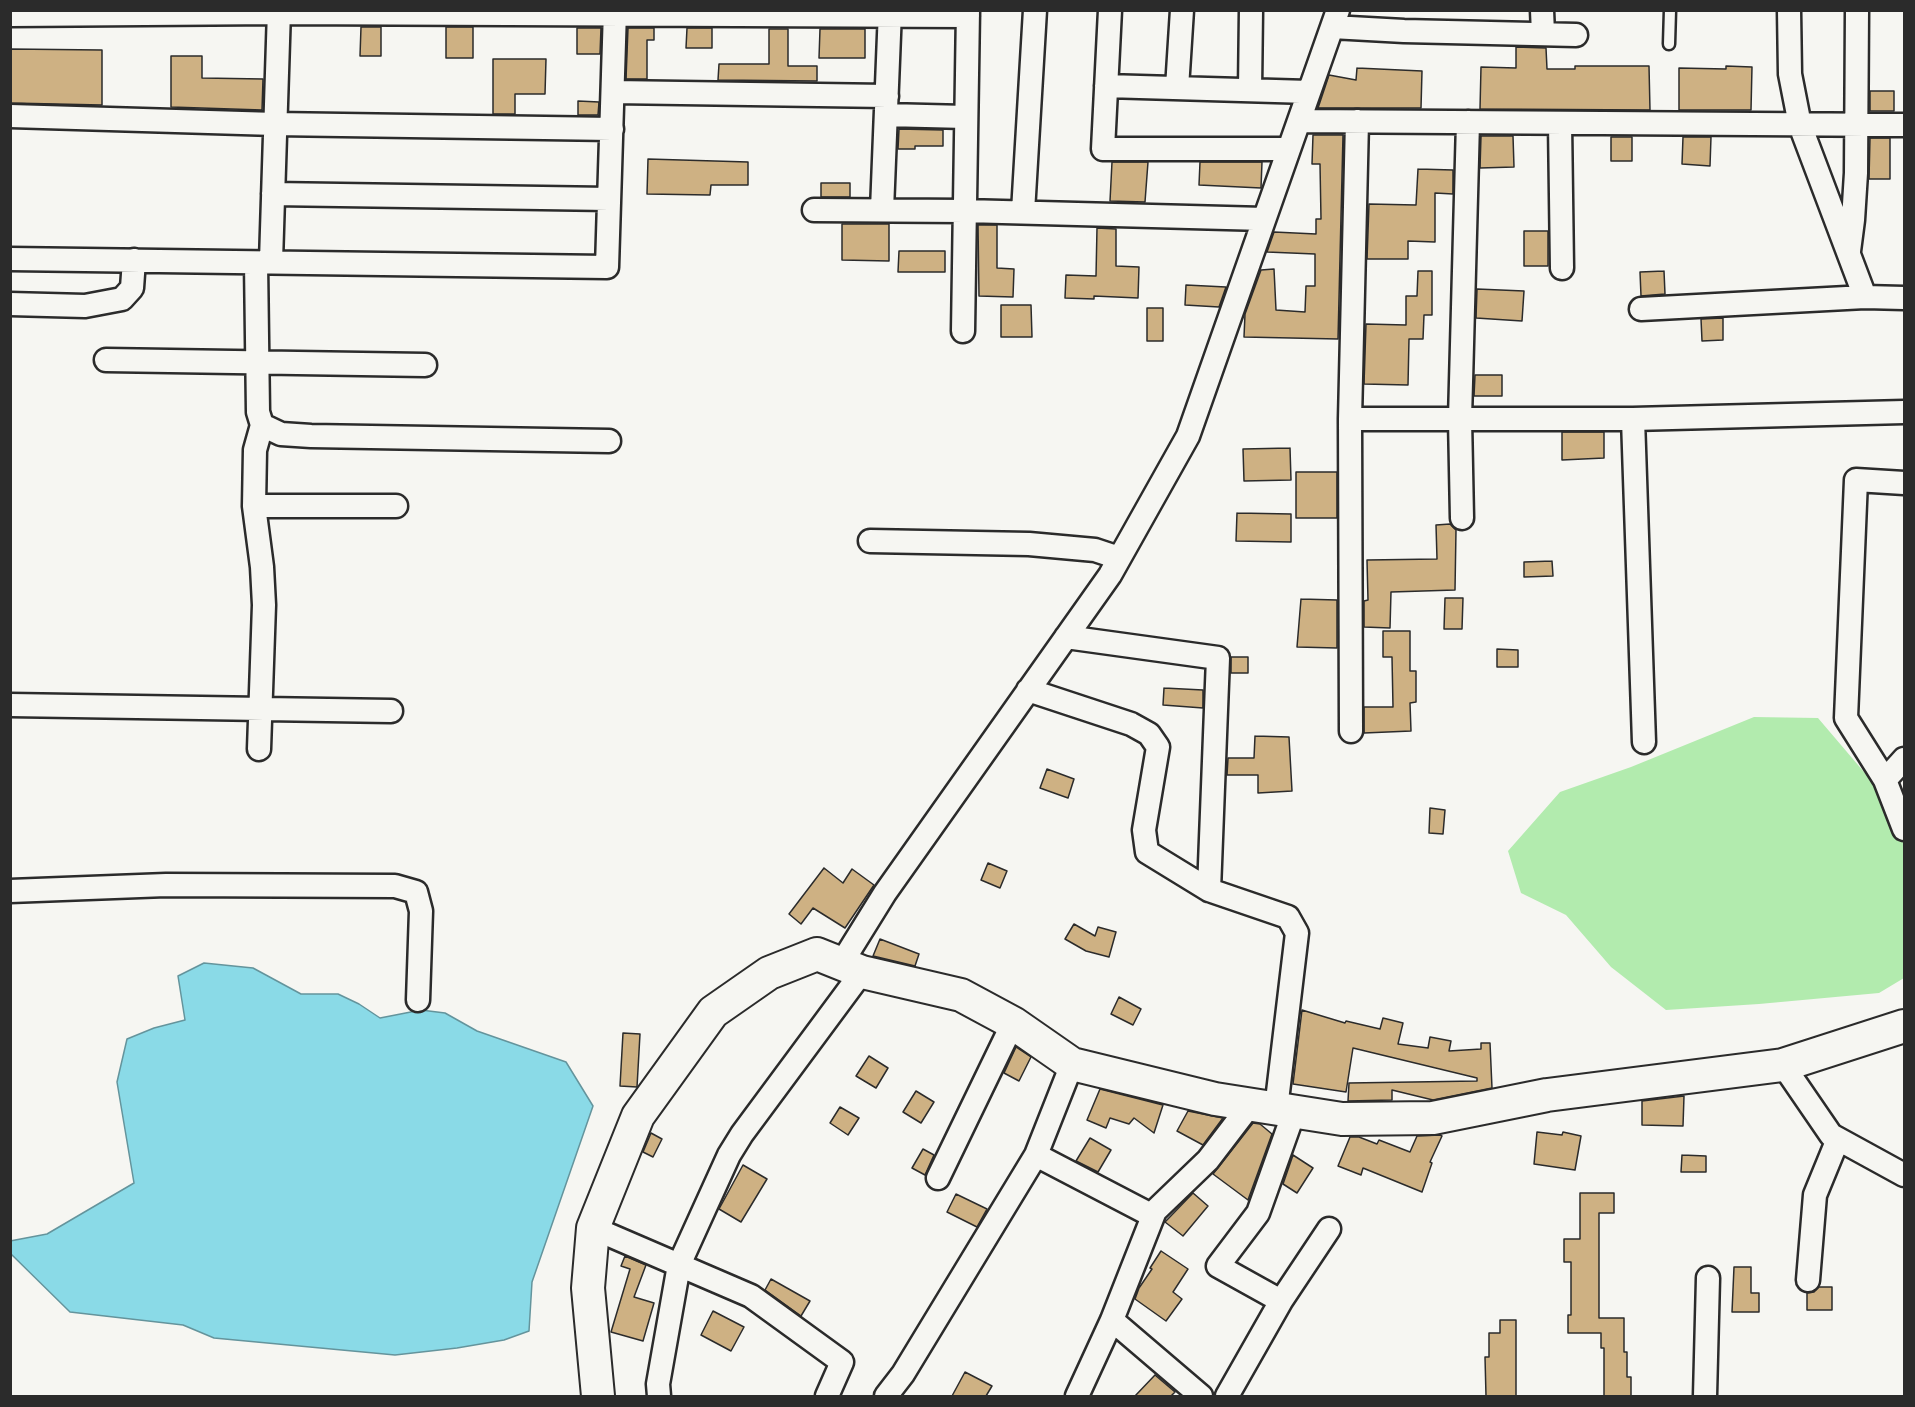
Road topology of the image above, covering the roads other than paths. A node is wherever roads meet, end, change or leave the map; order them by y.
1 (1035, 10) edge
2 (1110, 10) edge
3 (1182, 10) edge
4 (1251, 10) edge
5 (1542, 10) edge
6 (1670, 10) edge
7 (1789, 10) edge
8 (1857, 10) edge
9 (279, 12) edge
10 (615, 13) edge
11 (890, 13) edge
12 (968, 13) edge
13 (10, 15) edge
14 (1335, 19) edge
15 (1408, 21) edge
16 (1543, 34) junction
17 (1576, 35) dead end
18 (1669, 44) dead end
19 (1106, 86) junction
20 (1177, 88) junction
21 (1250, 90) junction
22 (613, 92) junction
23 (1309, 92) junction
24 (886, 106) junction
25 (10, 116) edge
26 (966, 117) junction
27 (1300, 121) junction
28 (1357, 122) junction
29 (1468, 122) junction
30 (1560, 123) junction
31 (275, 124) junction
32 (1800, 124) junction
33 (1856, 125) junction
34 (1905, 125) edge
35 (612, 129) junction
36 (1289, 149) junction
37 (273, 195) junction
38 (609, 199) junction
39 (814, 210) dead end
40 (882, 210) junction
41 (965, 211) junction
42 (1023, 212) junction
43 (1264, 219) junction
44 (1848, 253) junction
45 (10, 259) edge
46 (134, 260) junction
47 (264, 262) junction
48 (1562, 268) dead end
49 (1865, 297) junction
50 (1905, 298) edge
51 (10, 304) edge
52 (1641, 309) dead end
53 (963, 331) dead end
54 (106, 360) dead end
55 (257, 362) junction
56 (425, 365) dead end
57 (1905, 412) edge
58 (1350, 418) junction
59 (1460, 419) junction
60 (1633, 419) junction
61 (262, 425) junction
62 (609, 441) dead end
63 (1905, 483) edge
64 (254, 506) junction
65 (396, 506) dead end
66 (1462, 518) dead end
67 (870, 541) dead end
68 (1119, 558) junction
69 (1066, 637) junction
70 (1028, 690) junction
71 (10, 705) edge
72 (260, 709) junction
73 (391, 711) dead end
74 (1351, 731) dead end
75 (1644, 742) dead end
76 (259, 749) dead end
77 (1905, 759) edge
78 (1885, 780) junction
79 (1905, 829) edge
80 (1209, 890) junction
81 (10, 891) edge
82 (852, 968) junction
83 (418, 1000) dead end
84 (1013, 1023) junction
85 (1905, 1026) edge
86 (1072, 1064) junction
87 (1783, 1065) junction
88 (1273, 1108) junction
89 (1838, 1140) junction
90 (1036, 1155) junction
91 (1905, 1175) edge
92 (938, 1178) dead end
93 (1153, 1216) junction
94 (593, 1228) junction
95 (1329, 1229) dead end
96 (679, 1265) junction
97 (1708, 1278) dead end
98 (1808, 1280) dead end
99 (1281, 1301) junction
100 (1112, 1320) junction
101 (598, 1396) edge
102 (659, 1396) edge
103 (827, 1396) edge
104 (886, 1396) edge
105 (1077, 1396) edge
106 (1201, 1396) edge
107 (1227, 1396) edge
108 (1705, 1396) edge

1 - 42 street
2 - 19 street
3 - 20 street
4 - 21 street
5 - 16 street
6 - 18 lane
7 - 32 street
8 - 33 street
9 - 10 street
9 - 13 street
9 - 31 street
10 - 11 street
10 - 22 street
11 - 12 street
11 - 24 street
12 - 26 street
14 - 15 street
14 - 23 street
15 - 16 street
16 - 17 street
19 - 20 street
19 - 36 street
20 - 21 street
21 - 23 street
22 - 24 street
22 - 35 street
23 - 27 street
24 - 26 street
24 - 40 street
25 - 31 street
26 - 41 street
27 - 28 street
27 - 36 street
28 - 29 street
28 - 58 street
29 - 30 street
29 - 59 street
30 - 32 street
30 - 48 street
31 - 35 street
31 - 37 street
32 - 33 street
32 - 44 street
33 - 34 street
33 - 44 street
35 - 38 street
36 - 43 street
37 - 38 street
37 - 47 street
38 - 47 street
39 - 40 street
40 - 41 street
41 - 42 street
41 - 53 street
42 - 43 street
43 - 68 street
44 - 49 street
45 - 46 street
46 - 47 street
46 - 51 street
47 - 55 street
49 - 50 street
49 - 52 street
54 - 55 street
55 - 56 street
55 - 61 street
57 - 60 street
58 - 59 street
58 - 74 street
59 - 60 street
59 - 66 street
60 - 75 street
61 - 62 street
61 - 64 street
63 - 78 street
64 - 65 street
64 - 72 street
67 - 68 street
68 - 69 street
69 - 70 street
69 - 80 street
70 - 80 street
70 - 82 street
71 - 72 street
72 - 73 street
72 - 76 street
77 - 78 street
78 - 79 street
80 - 88 street
81 - 83 street
82 - 84 street
82 - 94 street
82 - 96 street
84 - 86 street
84 - 92 street
85 - 87 street
86 - 88 street
86 - 90 street
87 - 88 street
87 - 89 street
88 - 93 street
88 - 99 street
89 - 91 street
89 - 98 street
90 - 93 street
90 - 104 street
93 - 100 street
94 - 96 street
94 - 101 street
95 - 99 street
96 - 102 street
96 - 103 street
97 - 108 street
99 - 107 street
100 - 105 street
100 - 106 street

